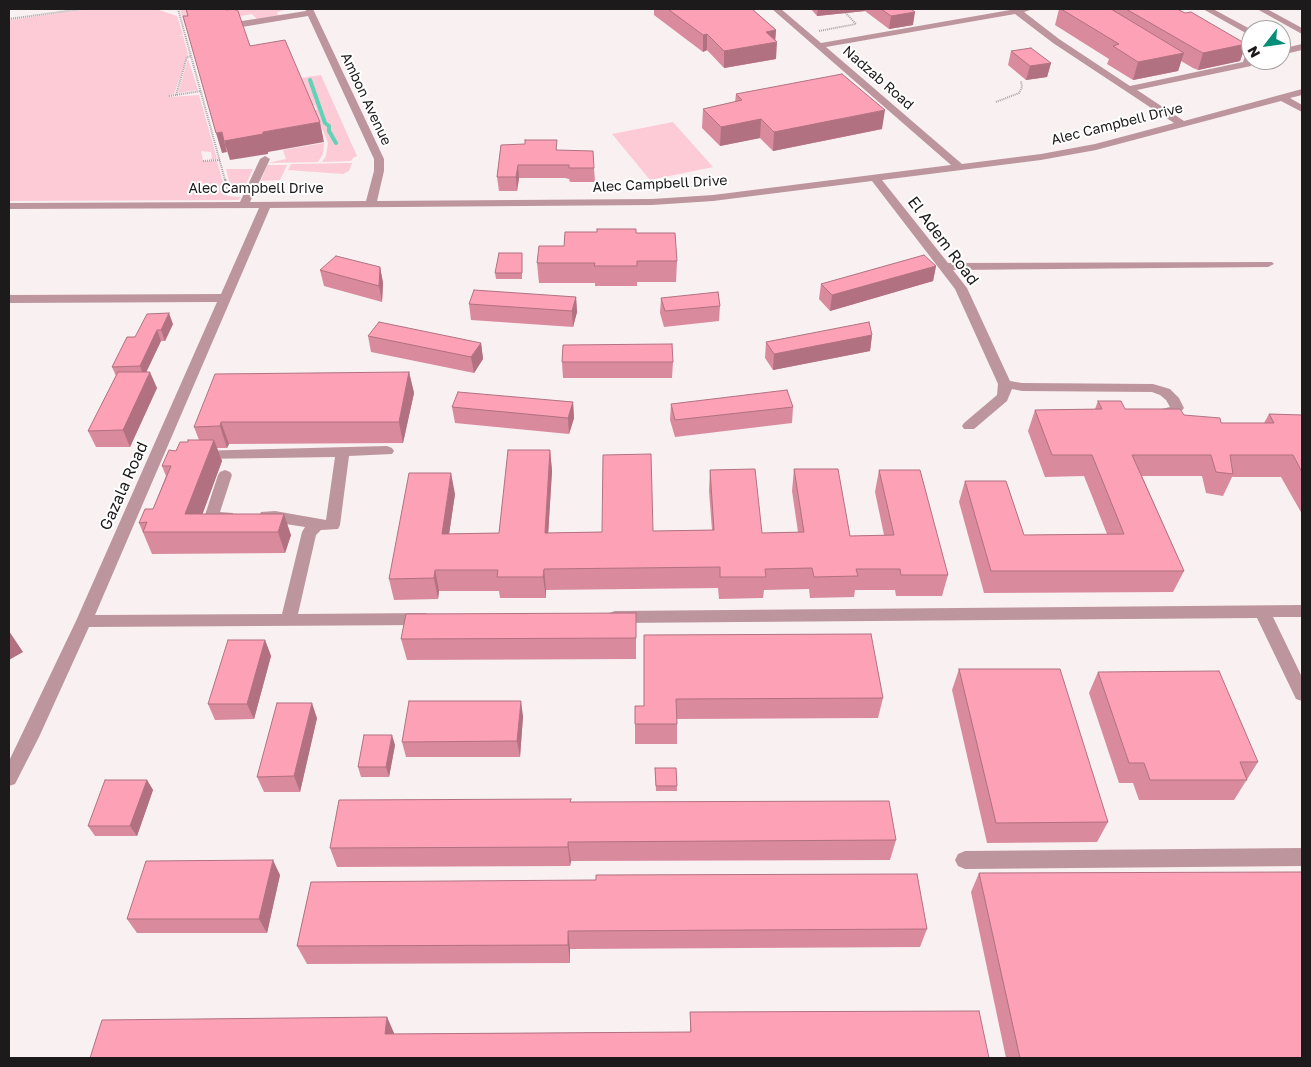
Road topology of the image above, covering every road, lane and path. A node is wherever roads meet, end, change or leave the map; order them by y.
1 (82, 9) edge
2 (178, 9) edge
3 (776, 9) edge
4 (842, 9) edge
5 (1029, 9) edge
6 (1207, 9) edge
7 (1261, 9) edge
8 (310, 11) edge
9 (1017, 11) junction
10 (9, 19) edge
11 (242, 24) edge
12 (1241, 28) edge
13 (1302, 30) edge
14 (810, 32) dead end
15 (820, 46) junction
16 (191, 56) junction
17 (1241, 65) edge
18 (1020, 81) dead end
19 (1128, 88) junction
20 (201, 91) junction
21 (1302, 92) edge
22 (176, 95) junction
23 (169, 96) dead end
24 (1282, 97) junction
25 (996, 102) dead end
26 (1302, 109) edge
27 (1181, 124) junction
28 (265, 159) dead end
29 (220, 160) junction
30 (203, 161) dead end
31 (961, 168) junction
32 (875, 178) junction
33 (247, 200) junction
34 (266, 204) junction
35 (371, 204) junction
36 (9, 206) edge
37 (1268, 264) dead end
38 (944, 267) junction
39 (225, 298) junction
40 (9, 299) edge
41 (1005, 384) junction
42 (1149, 414) edge
43 (969, 426) dead end
44 (387, 451) dead end
45 (343, 452) junction
46 (156, 455) junction
47 (225, 475) dead end
48 (318, 526) junction
49 (1262, 612) junction
50 (1302, 612) edge
51 (596, 617) edge
52 (437, 618) edge
53 (288, 620) junction
54 (84, 621) junction
55 (1302, 694) edge
56 (9, 778) edge
57 (1302, 857) edge
58 (965, 860) dead end

1 - 10 path
2 - 16 path
3 - 15 street, Nadzab Road
4 - 14 path
5 - 9 street
6 - 12 street
7 - 13 street
8 - 11 street
8 - 35 street, Ambon Avenue
9 - 15 street
9 - 19 street
15 - 31 street, Nadzab Road
16 - 20 path
16 - 22 path
17 - 19 street
18 - 25 path
19 - 27 street
20 - 22 path
20 - 29 path
21 - 24 street, Alec Campbell Drive
22 - 23 path
24 - 26 street
24 - 27 street, Alec Campbell Drive
27 - 31 street, Alec Campbell Drive
28 - 33 street
29 - 30 path
29 - 33 path
31 - 32 street, Alec Campbell Drive
32 - 35 street, Alec Campbell Drive
32 - 38 street, El Adem Road
33 - 34 street, Alec Campbell Drive
33 - 36 street, Alec Campbell Drive
34 - 35 street, Alec Campbell Drive
34 - 39 street, Gazala Road
37 - 38 street
38 - 41 street, El Adem Road
39 - 40 street
39 - 46 street, Gazala Road
41 - 42 street
41 - 43 street
44 - 45 street
45 - 46 street
45 - 48 street
46 - 54 street, Gazala Road
47 - 48 street
48 - 53 street
49 - 50 street
49 - 51 street
49 - 55 street
52 - 53 street
53 - 54 street
54 - 56 street, Gazala Road
57 - 58 street

